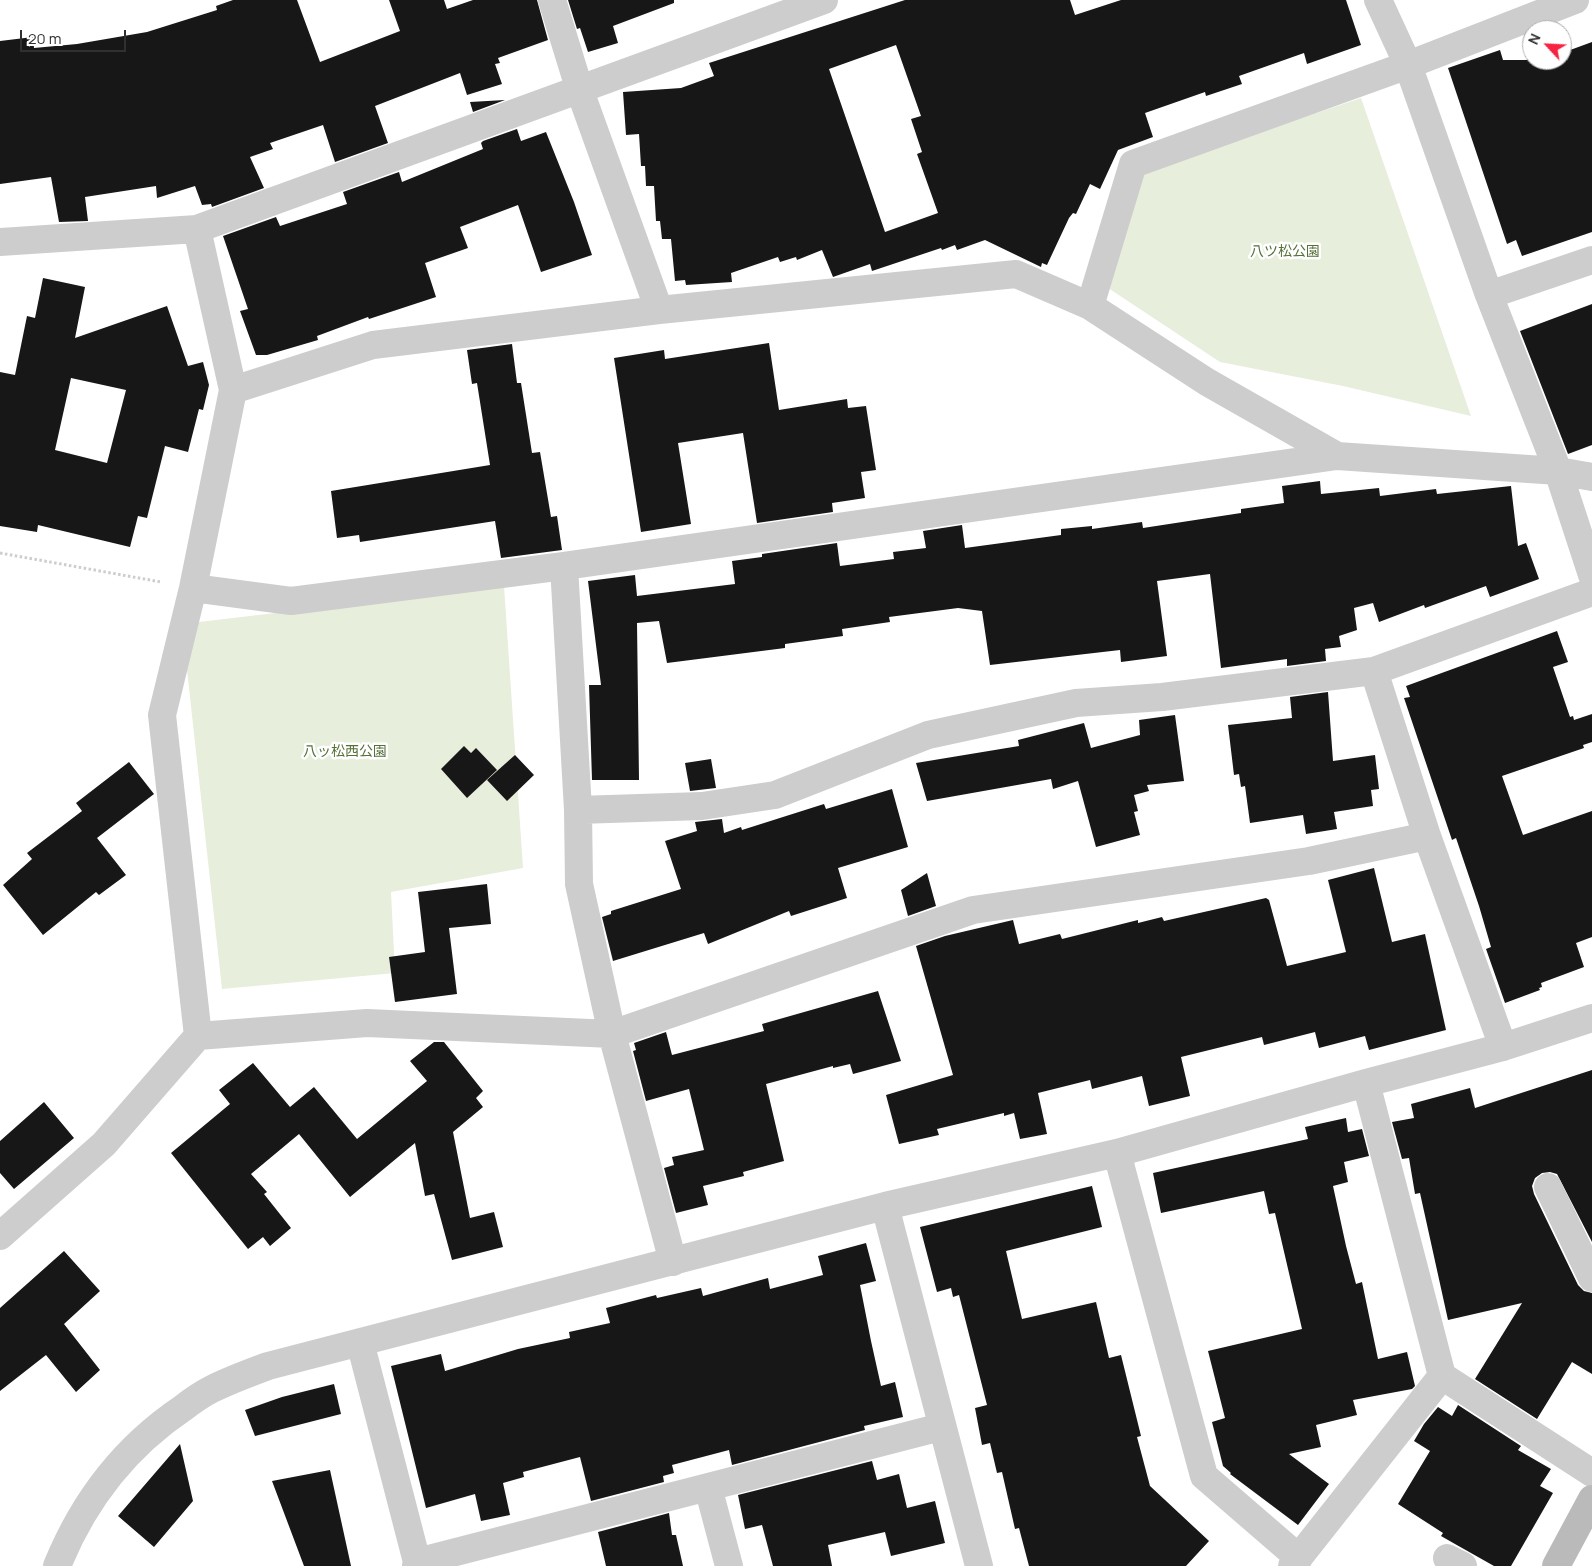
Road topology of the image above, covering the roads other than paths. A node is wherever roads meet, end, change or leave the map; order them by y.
1 (552, 0) edge
2 (824, 0) edge
3 (1378, 0) edge
4 (1575, 0) edge
5 (1408, 65) junction
6 (580, 91) junction
7 (197, 229) junction
8 (0, 242) edge
9 (1592, 260) edge
10 (1489, 295) junction
11 (1090, 306) junction
12 (660, 310) junction
13 (233, 390) junction
14 (1337, 456) junction
15 (1558, 471) junction
16 (1592, 477) edge
17 (564, 566) junction
18 (1592, 575) edge
19 (193, 588) junction
20 (1592, 592) edge
21 (1374, 671) junction
22 (578, 810) junction
23 (1426, 836) junction
24 (1592, 1018) edge
25 (612, 1034) junction
26 (198, 1036) junction
27 (1503, 1047) junction
28 (1366, 1082) junction
29 (1117, 1153) junction
30 (1548, 1187) dead end
31 (885, 1206) junction
32 (0, 1236) edge
33 (673, 1262) junction
34 (1592, 1278) edge
35 (360, 1342) junction
36 (1442, 1376) junction
37 (941, 1427) junction
38 (1592, 1472) edge
39 (708, 1487) junction
40 (1592, 1499) edge
41 (1296, 1562) edge
42 (417, 1564) edge
43 (57, 1566) edge
44 (729, 1566) edge
45 (979, 1566) edge
46 (1556, 1566) edge

1 - 6 street
2 - 6 street
3 - 5 street
4 - 5 street
5 - 10 street
5 - 11 street
6 - 7 street
6 - 12 street
7 - 8 street
7 - 13 street
9 - 10 street
10 - 15 street
11 - 12 street
11 - 14 street
12 - 13 street
13 - 19 street
14 - 15 street
14 - 17 street
15 - 16 street
15 - 18 street
17 - 19 street
17 - 22 street
19 - 26 street
20 - 21 street
21 - 22 street
21 - 23 street
22 - 25 street
23 - 25 street
23 - 27 street
24 - 27 street
25 - 26 street
25 - 33 street
26 - 32 street
27 - 28 street
28 - 29 street
28 - 36 street
29 - 31 street
29 - 41 street
30 - 34 street
31 - 33 street
31 - 37 street
33 - 35 street
35 - 42 street
35 - 43 street
36 - 38 street
36 - 41 street
37 - 39 street
37 - 45 street
39 - 42 street
39 - 44 street
40 - 46 street

